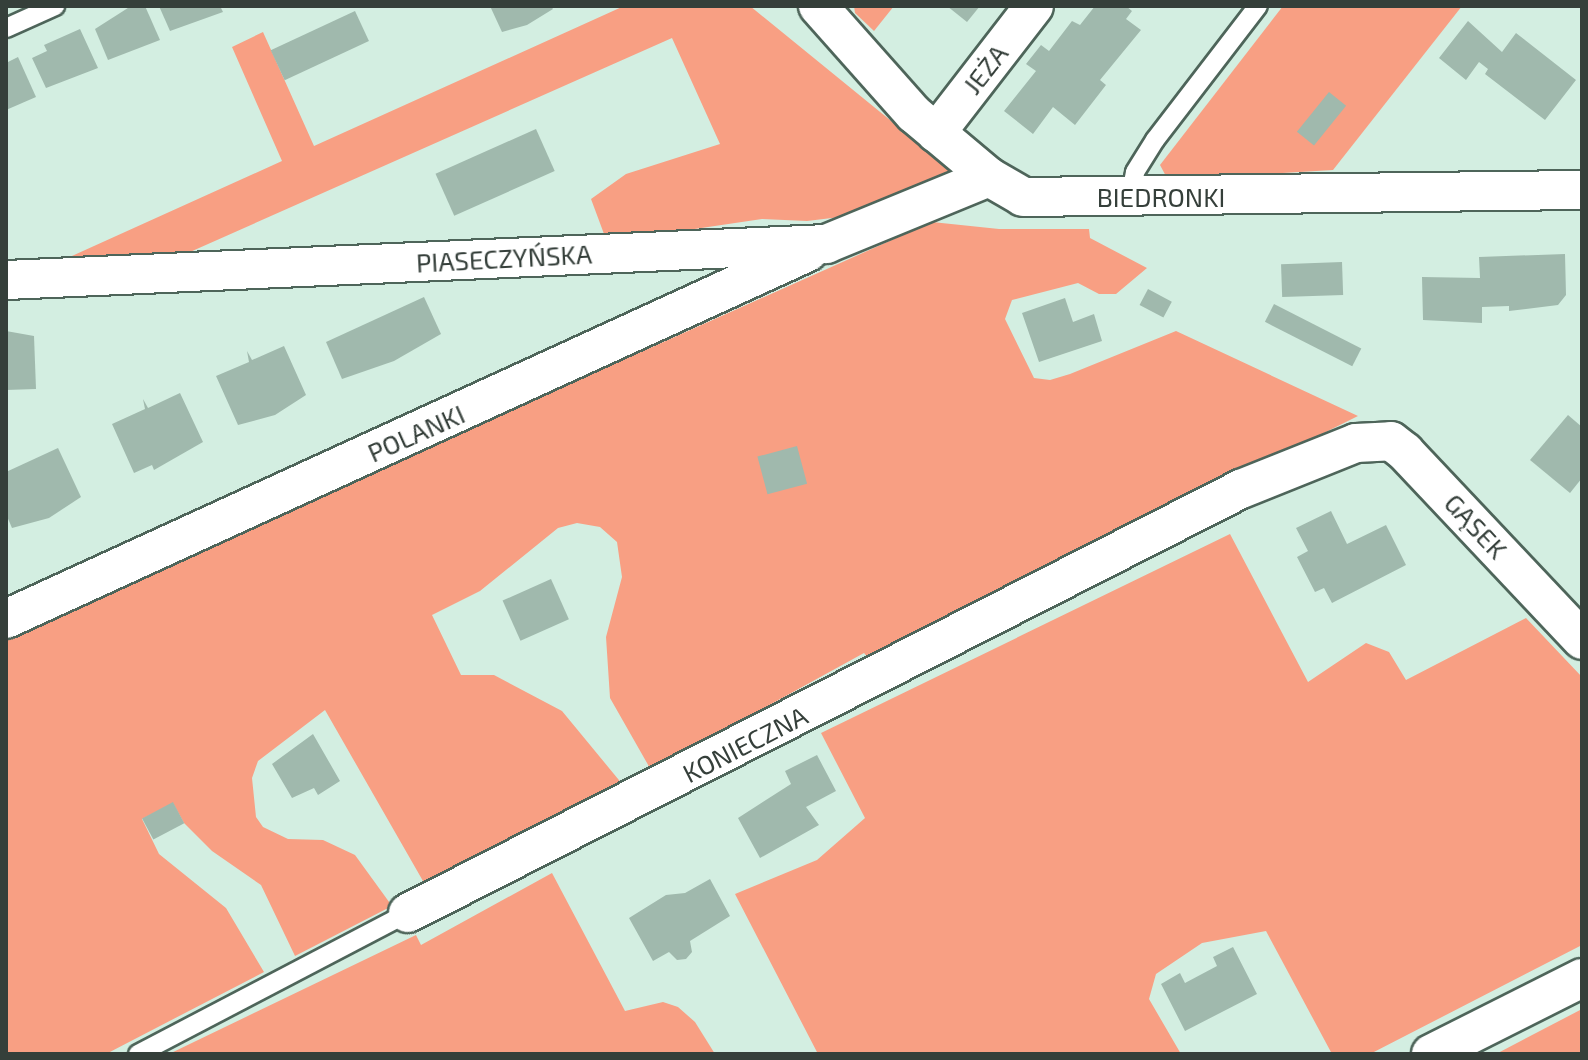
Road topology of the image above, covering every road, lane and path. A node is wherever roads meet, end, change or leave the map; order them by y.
1 (55, 6) edge
2 (818, 6) edge
3 (1034, 6) edge
4 (1258, 6) edge
5 (6, 28) edge
6 (936, 133) junction
7 (989, 177) junction
8 (1580, 183) edge
9 (1130, 198) junction
10 (826, 244) junction
11 (6, 280) edge
12 (1356, 443) joint
13 (6, 619) edge
14 (1582, 640) edge
15 (408, 913) joint
16 (1582, 978) edge
17 (138, 1054) edge
18 (1431, 1054) edge

1 - 5 lane
2 - 6 street, BIEDRONKI
3 - 6 street, JEŻA
4 - 9 lane
6 - 7 street, BIEDRONKI
7 - 9 street, BIEDRONKI
7 - 10 street, PIASECZYŃSKA
8 - 9 street, BIEDRONKI
10 - 11 street, PIASECZYŃSKA
10 - 13 street, POLANKI
12 - 14 street, GĄSEK
12 - 15 street, KONIECZNA
15 - 17 lane, KONIECZNA
16 - 18 street

